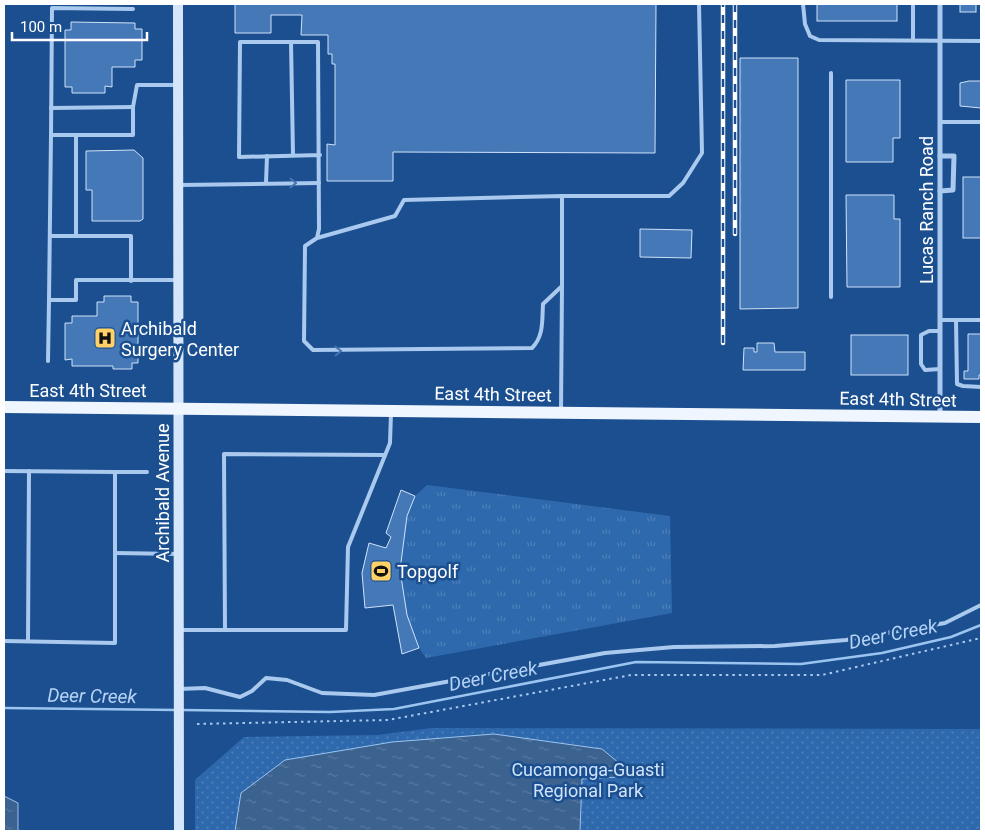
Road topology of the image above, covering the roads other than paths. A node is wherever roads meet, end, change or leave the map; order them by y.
1 (178, 4) edge
2 (699, 4) edge
3 (803, 4) edge
4 (912, 4) edge
5 (940, 4) edge
6 (133, 9) dead end
7 (913, 40) junction
8 (940, 40) junction
9 (981, 41) edge
10 (291, 42) junction
11 (831, 73) dead end
12 (178, 86) junction
13 (133, 107) junction
14 (52, 108) junction
15 (940, 122) junction
16 (981, 122) edge
17 (51, 136) junction
18 (76, 136) junction
19 (292, 155) junction
20 (320, 155) junction
21 (267, 156) junction
22 (940, 156) junction
23 (266, 183) junction
24 (320, 183) junction
25 (178, 185) junction
26 (940, 191) junction
27 (562, 196) junction
28 (50, 236) junction
29 (76, 236) junction
30 (317, 238) junction
31 (131, 280) junction
32 (178, 280) junction
33 (562, 286) junction
34 (831, 297) dead end
35 (49, 300) junction
36 (940, 320) junction
37 (956, 320) junction
38 (981, 320) edge
39 (940, 331) junction
40 (48, 361) dead end
41 (940, 369) junction
42 (981, 386) edge
43 (4, 407) edge
44 (178, 407) junction
45 (391, 410) junction
46 (561, 412) junction
47 (940, 417) junction
48 (981, 417) edge
49 (385, 455) junction
50 (4, 471) edge
51 (30, 471) junction
52 (115, 472) junction
53 (147, 472) dead end
54 (115, 553) junction
55 (178, 554) junction
56 (981, 605) edge
57 (224, 628) junction
58 (178, 630) junction
59 (4, 642) edge
60 (28, 642) junction
61 (179, 688) junction
62 (179, 831) edge

1 - 12 main road, Archibald Avenue
2 - 27 lane
3 - 7 lane
4 - 7 lane
5 - 8 street, Lucas Ranch Road
6 - 14 lane
7 - 8 lane
8 - 9 lane
8 - 15 street, Lucas Ranch Road
10 - 19 lane
10 - 20 lane
10 - 21 lane
11 - 34 lane
12 - 13 lane
12 - 25 main road, Archibald Avenue
13 - 14 lane
13 - 18 lane
14 - 17 lane
15 - 16 lane
15 - 22 street, Lucas Ranch Road
17 - 18 lane
17 - 28 lane
18 - 29 lane
19 - 20 lane
19 - 21 lane
20 - 24 lane
21 - 23 lane
22 - 26 street, Lucas Ranch Road
22 - 26 street
23 -> 24 lane
23 - 25 lane
24 - 30 lane
25 - 32 main road, Archibald Avenue
26 - 36 street, Lucas Ranch Road
27 - 30 lane
27 - 33 lane
28 - 29 lane
28 - 35 lane
29 - 31 lane
30 -> 33 lane
31 - 32 lane
31 - 35 lane
32 - 44 main road, Archibald Avenue
33 - 46 lane
35 - 40 lane
36 - 37 lane
36 - 39 street, Lucas Ranch Road
37 - 38 lane
37 - 42 lane
39 - 41 street, Lucas Ranch Road
39 - 41 lane
41 - 47 street, Lucas Ranch Road
43 - 44 main road, East 4th Street
44 - 45 main road, East 4th Street
44 - 55 main road, Archibald Avenue
45 - 46 main road, East 4th Street
45 - 49 lane
46 - 47 main road, East 4th Street
47 - 48 main road, East 4th Street
49 - 57 lane
49 - 57 lane
50 - 51 lane
51 - 52 lane
51 - 60 lane
52 - 53 lane
52 - 54 lane
54 - 55 lane
54 - 60 lane
55 - 58 main road, Archibald Avenue
56 - 61 lane
57 - 58 lane
58 - 61 main road, Archibald Avenue
59 - 60 lane
61 - 62 main road, Archibald Avenue

